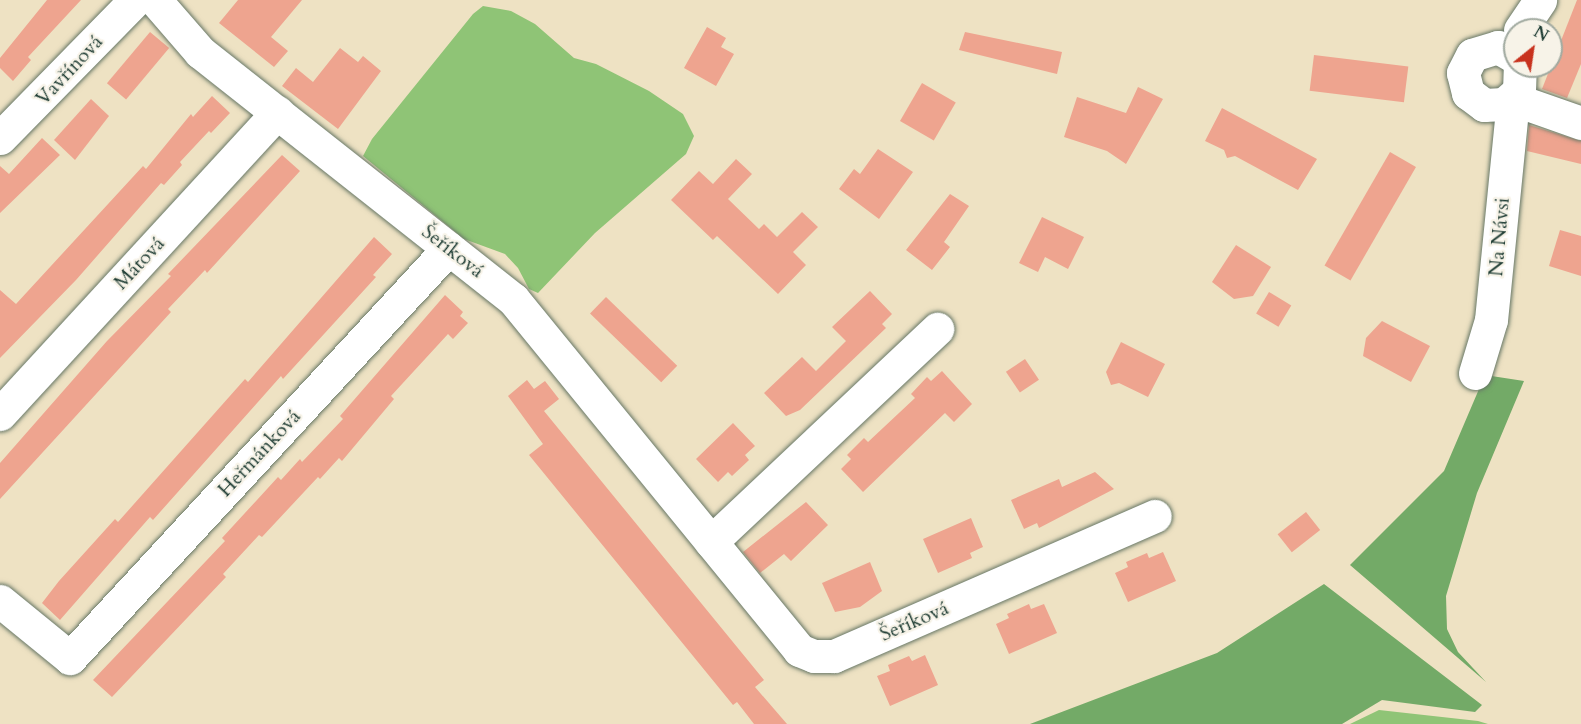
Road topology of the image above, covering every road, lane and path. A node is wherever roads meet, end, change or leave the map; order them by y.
1 (135, 0) edge
2 (155, 0) edge
3 (1540, 0) edge
4 (1531, 18) edge
5 (1503, 48) edge
6 (1521, 78) edge
7 (1513, 99) junction
8 (278, 112) junction
9 (1581, 123) edge
10 (0, 138) edge
11 (448, 248) junction
12 (937, 329) dead end
13 (1475, 373) dead end
14 (0, 414) edge
15 (1155, 516) dead end
16 (711, 542) junction
17 (0, 601) edge

1 - 10 street, Vavřínová
2 - 8 street, Šeříková
3 - 4 street, Na Návsi
5 - 7 street
6 - 7 street, Na Návsi
7 - 9 street
7 - 13 street, Na Návsi
8 - 11 street, Šeříková
8 - 14 street, Mátová
11 - 16 street, Šeříková
11 - 17 street, Heřmánková
12 - 16 street
15 - 16 street, Šeříková

